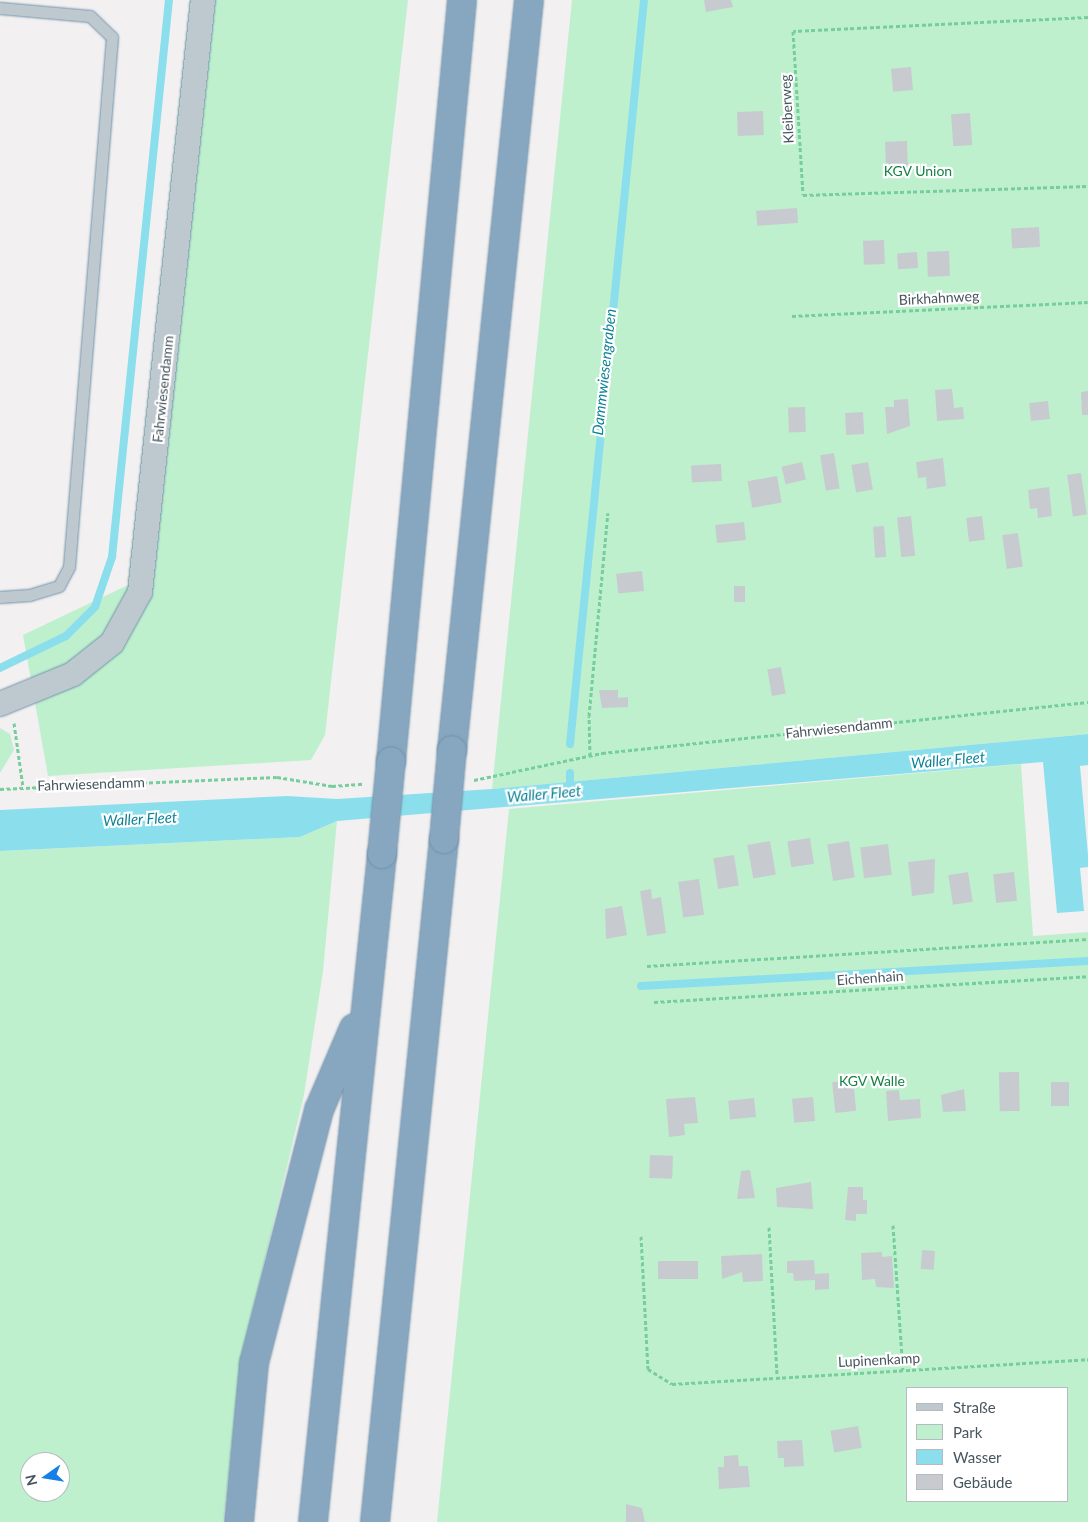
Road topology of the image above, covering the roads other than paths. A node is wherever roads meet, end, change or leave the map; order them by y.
1 (203, 0) edge
2 (462, 0) edge
3 (529, 0) edge
4 (0, 8) edge
5 (0, 597) edge
6 (3, 703) edge
7 (365, 1001) junction
8 (239, 1522) edge
9 (313, 1522) edge
10 (375, 1522) edge

1 - 6 street, Fahrwiesendamm
2 - 7 highway, bridge
3 - 10 highway, bridge
4 - 5 lane
7 - 8 highway
7 - 9 highway

